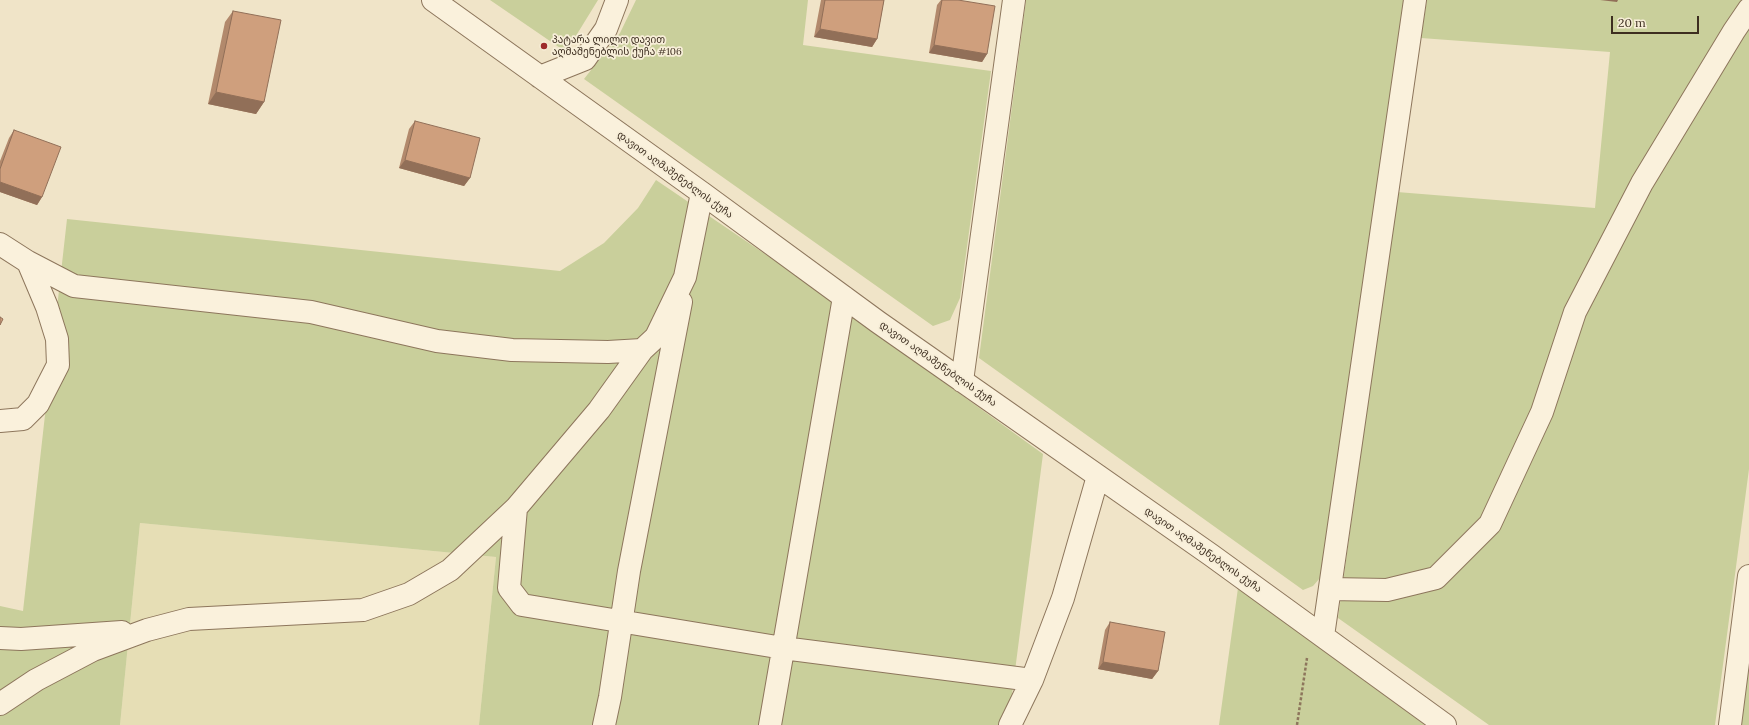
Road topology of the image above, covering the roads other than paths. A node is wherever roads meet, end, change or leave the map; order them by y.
1 (433, 0) edge
2 (617, 0) edge
3 (1014, 0) edge
4 (1415, 0) edge
5 (1749, 9) edge
6 (540, 77) junction
7 (702, 193) junction
8 (0, 244) edge
9 (28, 262) junction
10 (685, 277) junction
11 (844, 297) junction
12 (642, 350) junction
13 (962, 381) junction
14 (0, 420) edge
15 (1098, 476) junction
16 (516, 508) junction
17 (1749, 576) edge
18 (1330, 589) junction
19 (622, 622) junction
20 (147, 630) junction
21 (1317, 632) junction
22 (0, 638) edge
23 (783, 648) junction
24 (1032, 680) junction
25 (0, 704) edge
26 (604, 725) edge
27 (770, 725) edge
28 (1010, 725) edge
29 (1445, 725) edge
30 (1730, 725) edge

1 - 6 street, დავით აღმაშენებლის ქუჩა
2 - 6 street
3 - 13 street
4 - 18 street
5 - 18 street
6 - 7 street, დავით აღმაშენებლის ქუჩა
7 - 10 street
7 - 11 street, დავით აღმაშენებლის ქუჩა
8 - 9 street
9 - 12 street
9 - 14 street
10 - 12 street
10 - 19 street
11 - 13 street, დავით აღმაშენებლის ქუჩა
11 - 23 street
12 - 16 street
13 - 15 street, დავით აღმაშენებლის ქუჩა
15 - 21 street, დავით აღმაშენებლის ქუჩა
15 - 24 street
16 - 19 street
16 - 20 street
17 - 30 street
18 - 21 street
19 - 23 street
19 - 26 street
20 - 22 street
20 - 25 street
21 - 29 street, დავით აღმაშენებლის ქუჩა
23 - 24 street
23 - 27 street
24 - 28 street

